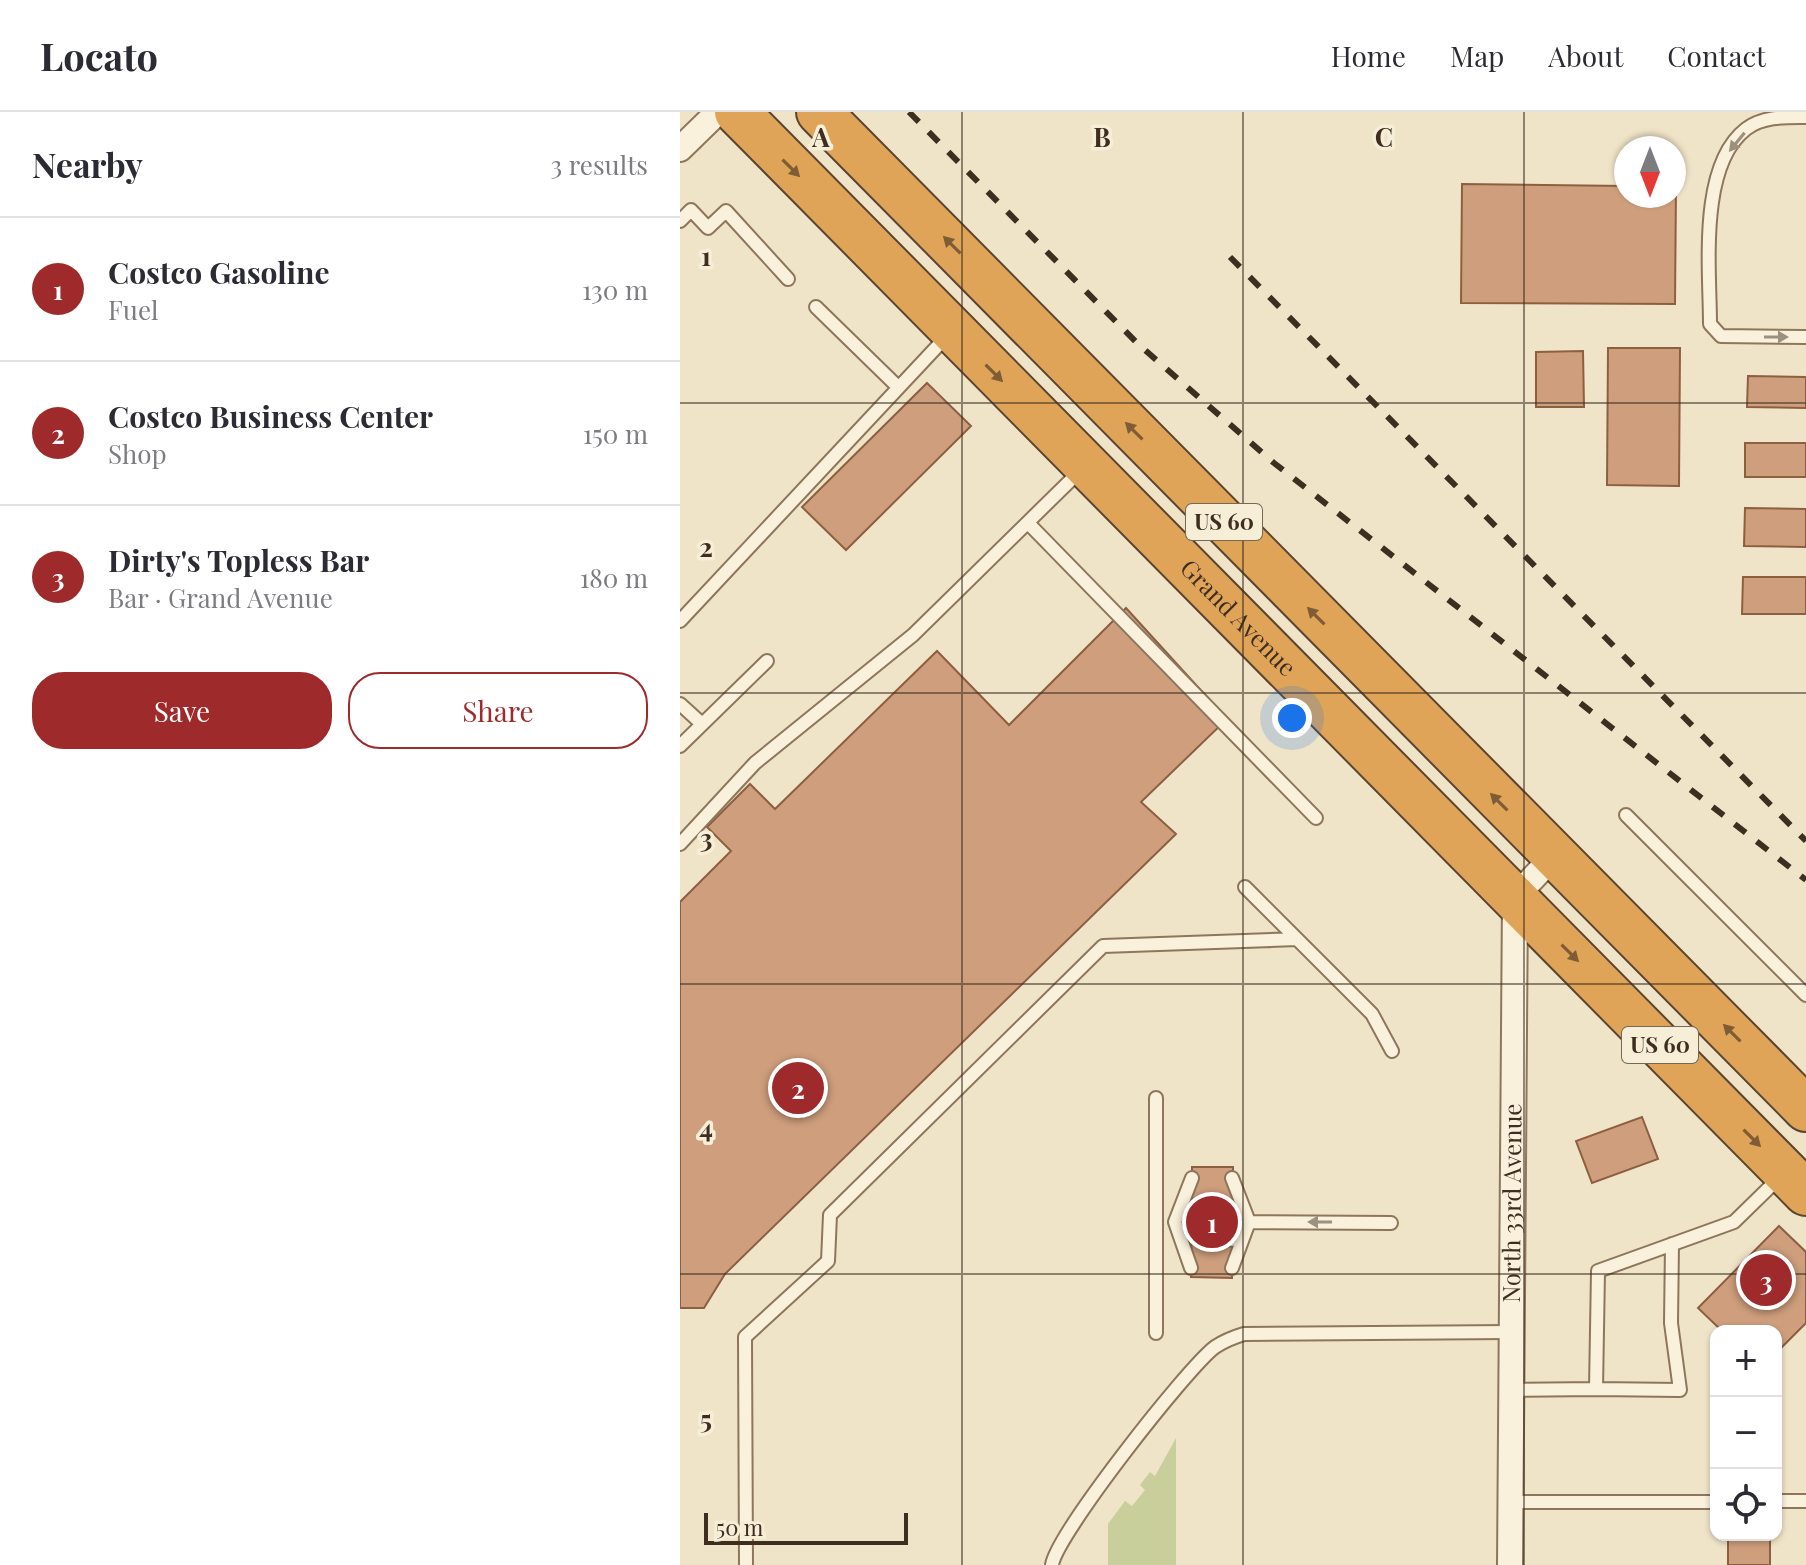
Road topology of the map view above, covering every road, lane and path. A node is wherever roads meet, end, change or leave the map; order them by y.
1 (718, 112) edge
2 (737, 112) edge
3 (819, 112) edge
4 (1806, 117) edge
5 (680, 149) edge
6 (680, 221) edge
7 (788, 279) dead end
8 (816, 307) dead end
9 (953, 331) junction
10 (1806, 337) edge
11 (898, 387) junction
12 (1085, 466) junction
13 (1029, 524) junction
14 (680, 621) edge
15 (767, 661) dead end
16 (680, 704) edge
17 (702, 724) junction
18 (680, 746) edge
19 (1626, 815) dead end
20 (1316, 818) dead end
21 (680, 844) edge
22 (1553, 857) junction
23 (1245, 887) dead end
24 (1515, 897) junction
25 (1297, 939) junction
26 (1806, 995) edge
27 (1392, 1051) dead end
28 (1156, 1098) dead end
29 (1806, 1109) edge
30 (1192, 1178) dead end
31 (1232, 1178) dead end
32 (1796, 1182) edge
33 (1191, 1202) dead end
34 (1232, 1203) dead end
35 (1156, 1222) junction
36 (1175, 1222) junction
37 (1249, 1222) junction
38 (1391, 1223) dead end
39 (1191, 1240) dead end
40 (1232, 1240) dead end
41 (1672, 1244) junction
42 (1191, 1268) dead end
43 (1232, 1268) dead end
44 (1511, 1332) junction
45 (1156, 1333) dead end
46 (1596, 1389) junction
47 (1511, 1390) junction
48 (1782, 1501) edge
49 (1806, 1501) edge
50 (1510, 1502) junction
51 (1710, 1502) edge
52 (746, 1565) edge
53 (1052, 1565) edge
54 (1510, 1565) edge

1 - 5 street
2 -> 9 highway, Grand Avenue / US 60
22 -> 3 highway, US 60
4 -> 10 lane
6 - 7 lane
8 - 11 lane
9 - 11 lane
9 -> 12 highway, Grand Avenue / US 60
11 - 14 lane
12 - 13 lane
12 - 24 highway, Grand Avenue / US 60
13 - 20 lane
13 - 21 lane
15 - 17 lane
16 - 17 lane
17 - 18 lane
19 - 26 lane
22 - 24 street
29 -> 22 highway, US 60
23 - 25 lane
24 -> 32 highway, Grand Avenue / US 60
24 - 44 street, North 33rd Avenue
25 - 27 lane
25 - 52 lane
28 - 35 lane
30 - 36 lane
31 - 37 lane
32 - 41 lane
33 - 36 lane
34 - 37 lane
35 - 36 lane
35 - 45 lane
36 - 39 lane
36 - 42 lane
38 -> 37 lane
37 - 40 lane
37 - 43 lane
41 - 46 lane
41 - 46 lane
44 - 47 street, North 33rd Avenue
44 - 53 lane
46 - 47 lane
47 - 50 street, North 33rd Avenue
48 - 49 lane
50 - 51 lane
50 - 54 street, North 33rd Avenue

